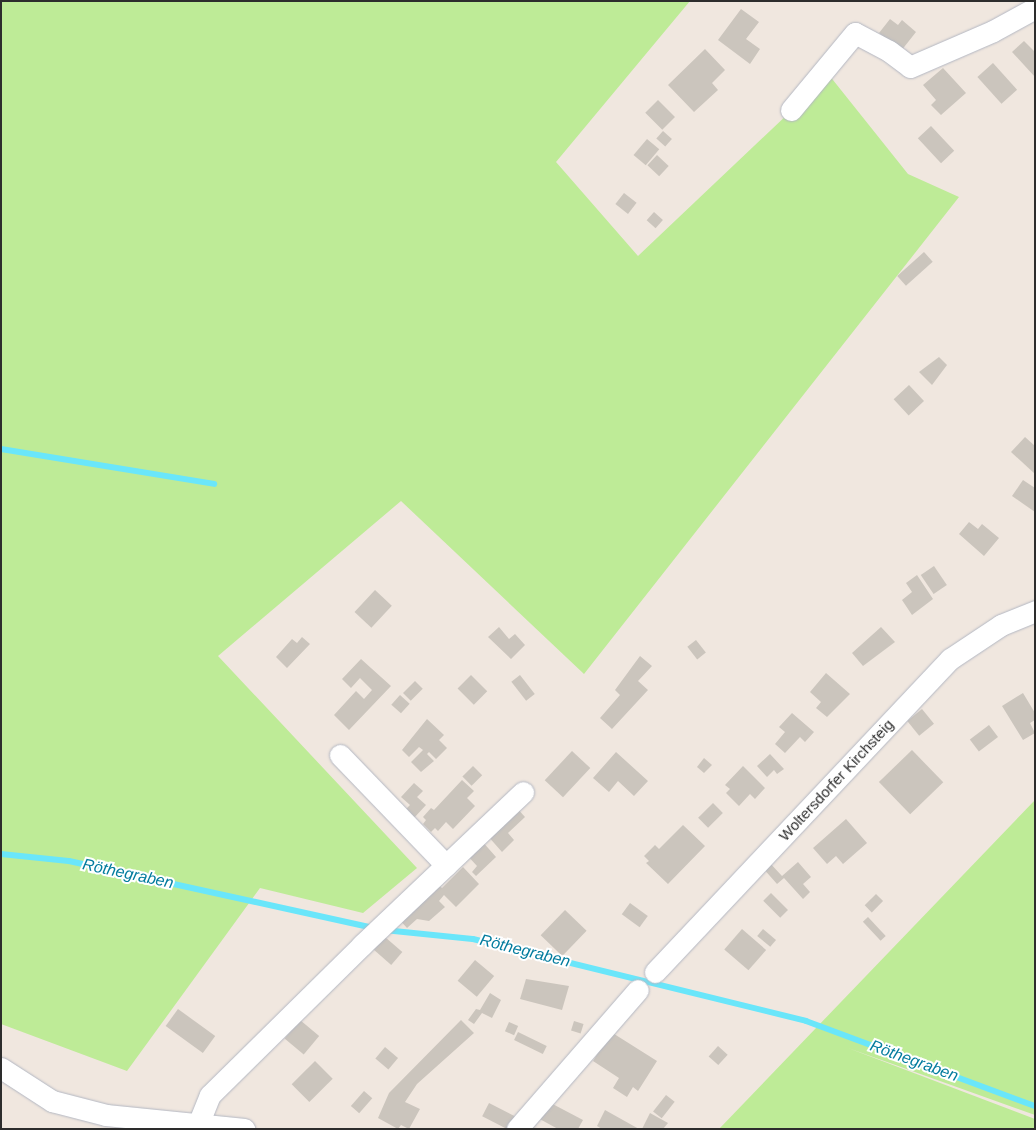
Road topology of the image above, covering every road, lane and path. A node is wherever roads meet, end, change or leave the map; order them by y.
1 (1035, 8) edge
2 (791, 110) dead end
3 (1035, 611) edge
4 (340, 755) dead end
5 (524, 792) dead end
6 (446, 865) junction
7 (654, 972) dead end
8 (638, 990) dead end
9 (1, 1068) edge
10 (199, 1122) junction
11 (244, 1129) edge
12 (516, 1129) edge

1 - 2 street
3 - 7 street, Woltersdorfer Kirchsteig
4 - 6 street
5 - 6 street
6 - 10 street
8 - 12 street
9 - 10 street
10 - 11 street

